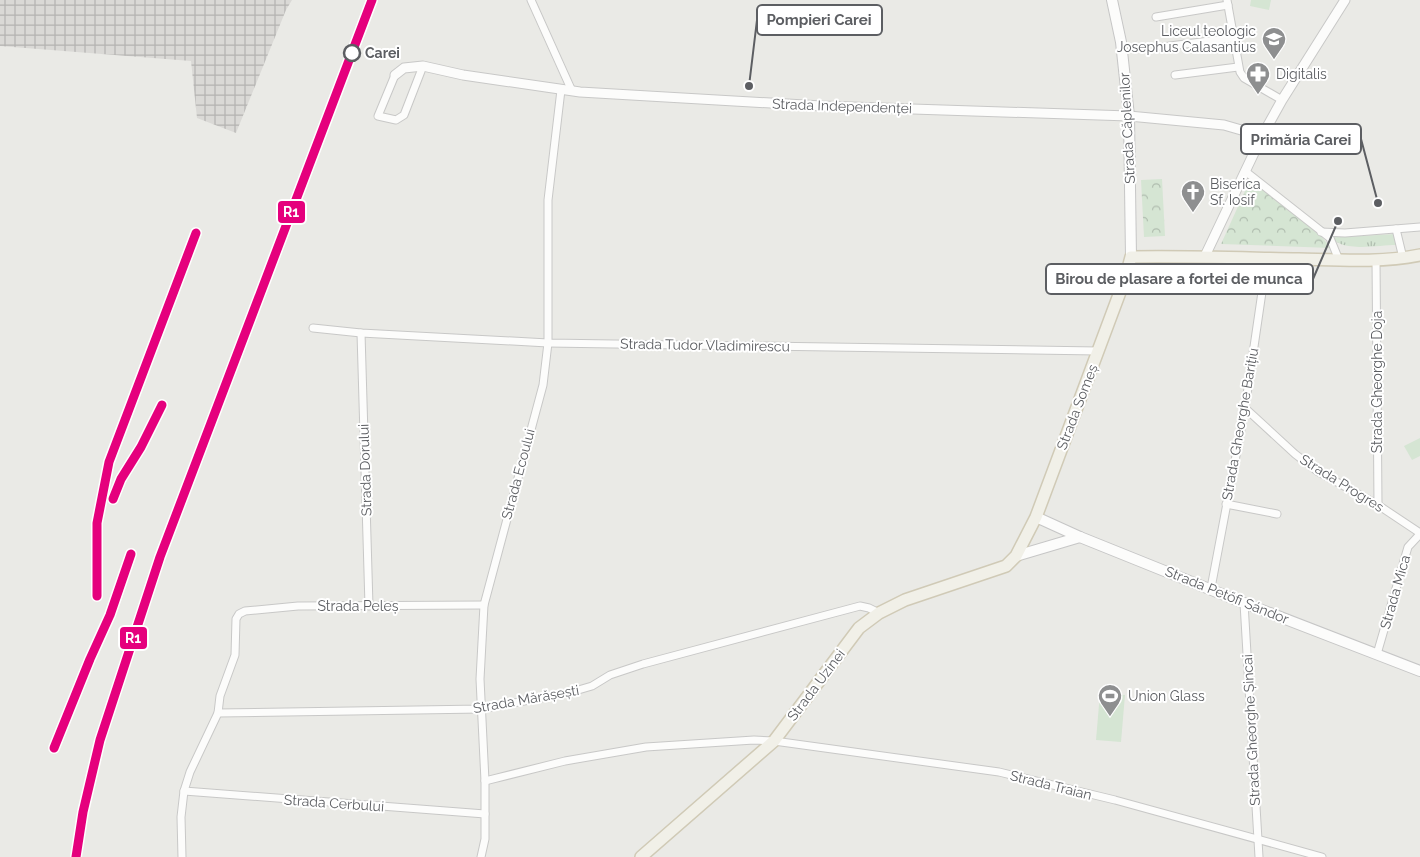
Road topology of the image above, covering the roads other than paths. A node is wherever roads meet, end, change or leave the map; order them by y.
1 (531, 0) edge
2 (1112, 0) edge
3 (1345, 0) edge
4 (1228, 2) edge
5 (1156, 17) dead end
6 (1233, 38) junction
7 (1162, 47) dead end
8 (423, 66) junction
9 (1238, 67) junction
10 (395, 75) joint
11 (1174, 75) dead end
12 (561, 90) junction
13 (572, 91) junction
14 (1282, 100) junction
15 (1129, 116) junction
16 (1262, 136) junction
17 (1245, 171) junction
18 (1420, 227) edge
19 (1396, 229) junction
20 (1321, 232) junction
21 (1420, 255) edge
22 (1205, 256) junction
23 (1131, 257) junction
24 (1267, 258) junction
25 (1403, 258) junction
26 (1340, 260) junction
27 (1376, 260) junction
28 (313, 328) dead end
29 (361, 333) junction
30 (548, 343) junction
31 (1098, 351) junction
32 (1245, 408) junction
33 (1226, 504) junction
34 (1378, 505) junction
35 (1276, 514) dead end
36 (1036, 517) junction
37 (1420, 533) edge
38 (1080, 537) junction
39 (1016, 556) junction
40 (1211, 588) junction
41 (1244, 603) junction
42 (484, 605) junction
43 (369, 606) junction
44 (879, 613) junction
45 (1376, 654) junction
46 (1420, 671) edge
47 (481, 709) junction
48 (218, 713) junction
49 (774, 741) junction
50 (485, 781) junction
51 (184, 792) junction
52 (485, 814) junction
53 (1257, 839) junction
54 (182, 857) edge
55 (480, 857) edge
56 (641, 857) edge
57 (1259, 857) edge
58 (1322, 857) edge

1 - 13 street
2 - 15 main road, Strada Căplenilor
3 - 14 street
4 - 5 street
4 - 6 street
6 - 7 street
6 - 9 street
8 - 10 street, Strada Independenței
8 - 10 street, Strada Independenței
8 - 12 street, Strada Independenței
9 - 11 street
9 - 14 street
12 - 13 street, Strada Independenței
12 - 30 street, Strada Ecoului
13 - 15 street, Strada Independenței
14 - 16 street
15 - 16 street, Strada Independenței
15 - 23 main road, Strada Căplenilor
16 - 17 street
17 - 20 street
17 - 22 street
18 - 19 street
19 - 20 street
19 - 25 street
20 - 26 street
21 - 25 main road
22 - 23 main road
22 - 24 main road
23 - 31 main road, Strada Someș
24 - 26 main road
24 - 32 street, Strada Gheorghe Barițiu
25 - 27 main road
26 - 27 main road
27 - 34 street, Strada Gheorghe Doja
28 - 29 street, Strada Tudor Vladimirescu
29 - 30 street, Strada Tudor Vladimirescu
29 - 43 street, Strada Dorului
30 - 31 street, Strada Tudor Vladimirescu
30 - 42 street, Strada Ecoului
31 - 36 main road, Strada Someș
32 - 33 street, Strada Gheorghe Barițiu
32 - 34 street, Strada Progres
33 - 35 street
33 - 40 street, Strada Gheorghe Barițiu
34 - 37 street, Strada Progres
36 - 38 main road, Strada Petőfi Sándor
36 - 39 main road, Strada Someș
37 - 45 street, Strada Mica
38 - 39 main road
38 - 40 main road, Strada Petőfi Sándor
39 - 44 main road, Strada Uzinei
40 - 41 main road, Strada Petőfi Sándor
41 - 45 main road, Strada Petőfi Sándor
41 - 53 street, Strada Gheorghe Șincai
42 - 43 street, Strada Peleș
42 - 47 street, Strada Ecoului
43 - 48 street, Strada Peleș
44 - 47 street, Strada Mărășești
44 - 49 main road, Strada Uzinei
45 - 46 main road, Strada Petőfi Sándor
47 - 48 street, Strada Mărășești
47 - 50 street, Strada Ecoului
48 - 51 street
49 - 50 street, Strada Traian
49 - 53 street, Strada Traian
49 - 56 main road, Strada Uzinei
50 - 52 street, Strada Ecoului
51 - 52 street, Strada Cerbului
51 - 54 street
52 - 55 street, Strada Ecoului
53 - 57 street, Strada Gheorghe Șincai
53 - 58 street, Strada Traian

